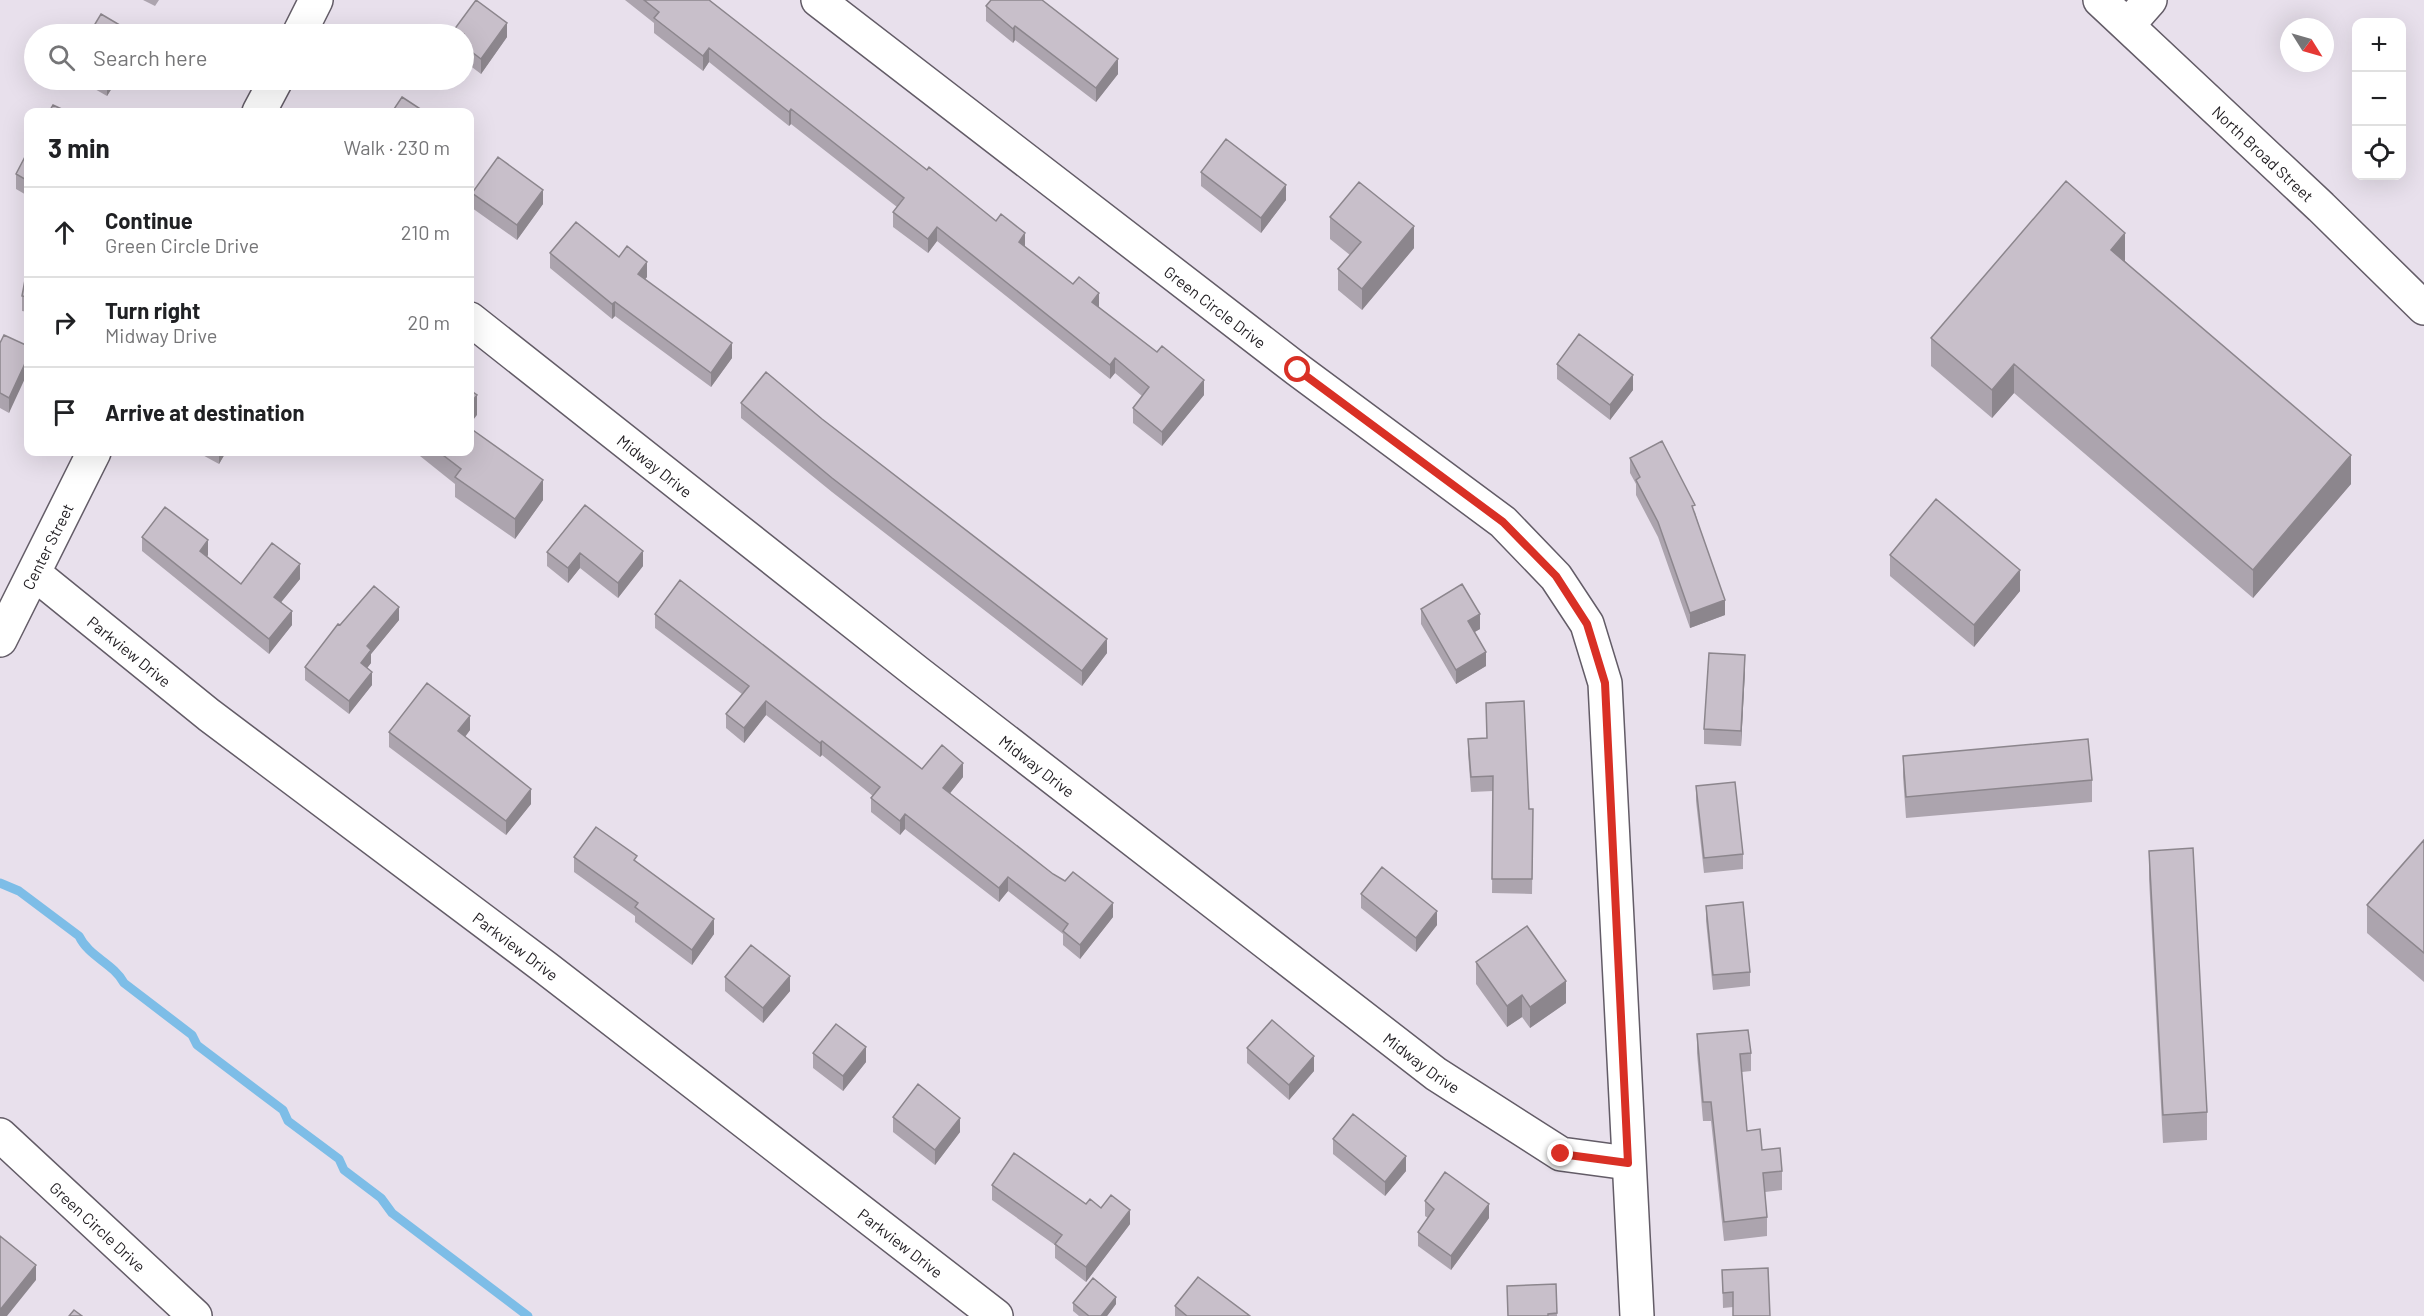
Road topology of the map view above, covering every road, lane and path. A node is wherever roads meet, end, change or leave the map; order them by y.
1 (316, 0) edge
2 (818, 0) edge
3 (2100, 0) edge
4 (2150, 0) edge
5 (304, 24) edge
6 (2128, 25) junction
7 (271, 90) edge
8 (261, 108) edge
9 (2424, 308) edge
10 (474, 322) edge
11 (92, 456) edge
12 (35, 574) junction
13 (0, 640) edge
14 (0, 1135) edge
15 (1628, 1163) junction
16 (195, 1316) edge
17 (996, 1316) edge
18 (1637, 1316) edge

1 - 5 street
2 - 15 street, Green Circle Drive
3 - 6 street, North Broad Street
4 - 6 street
6 - 9 street, North Broad Street
7 - 8 street
10 - 15 street, Midway Drive
11 - 12 street, Center Street
12 - 13 street, Center Street
12 - 17 street, Parkview Drive
14 - 16 street, Green Circle Drive
15 - 18 street, Green Circle Drive

